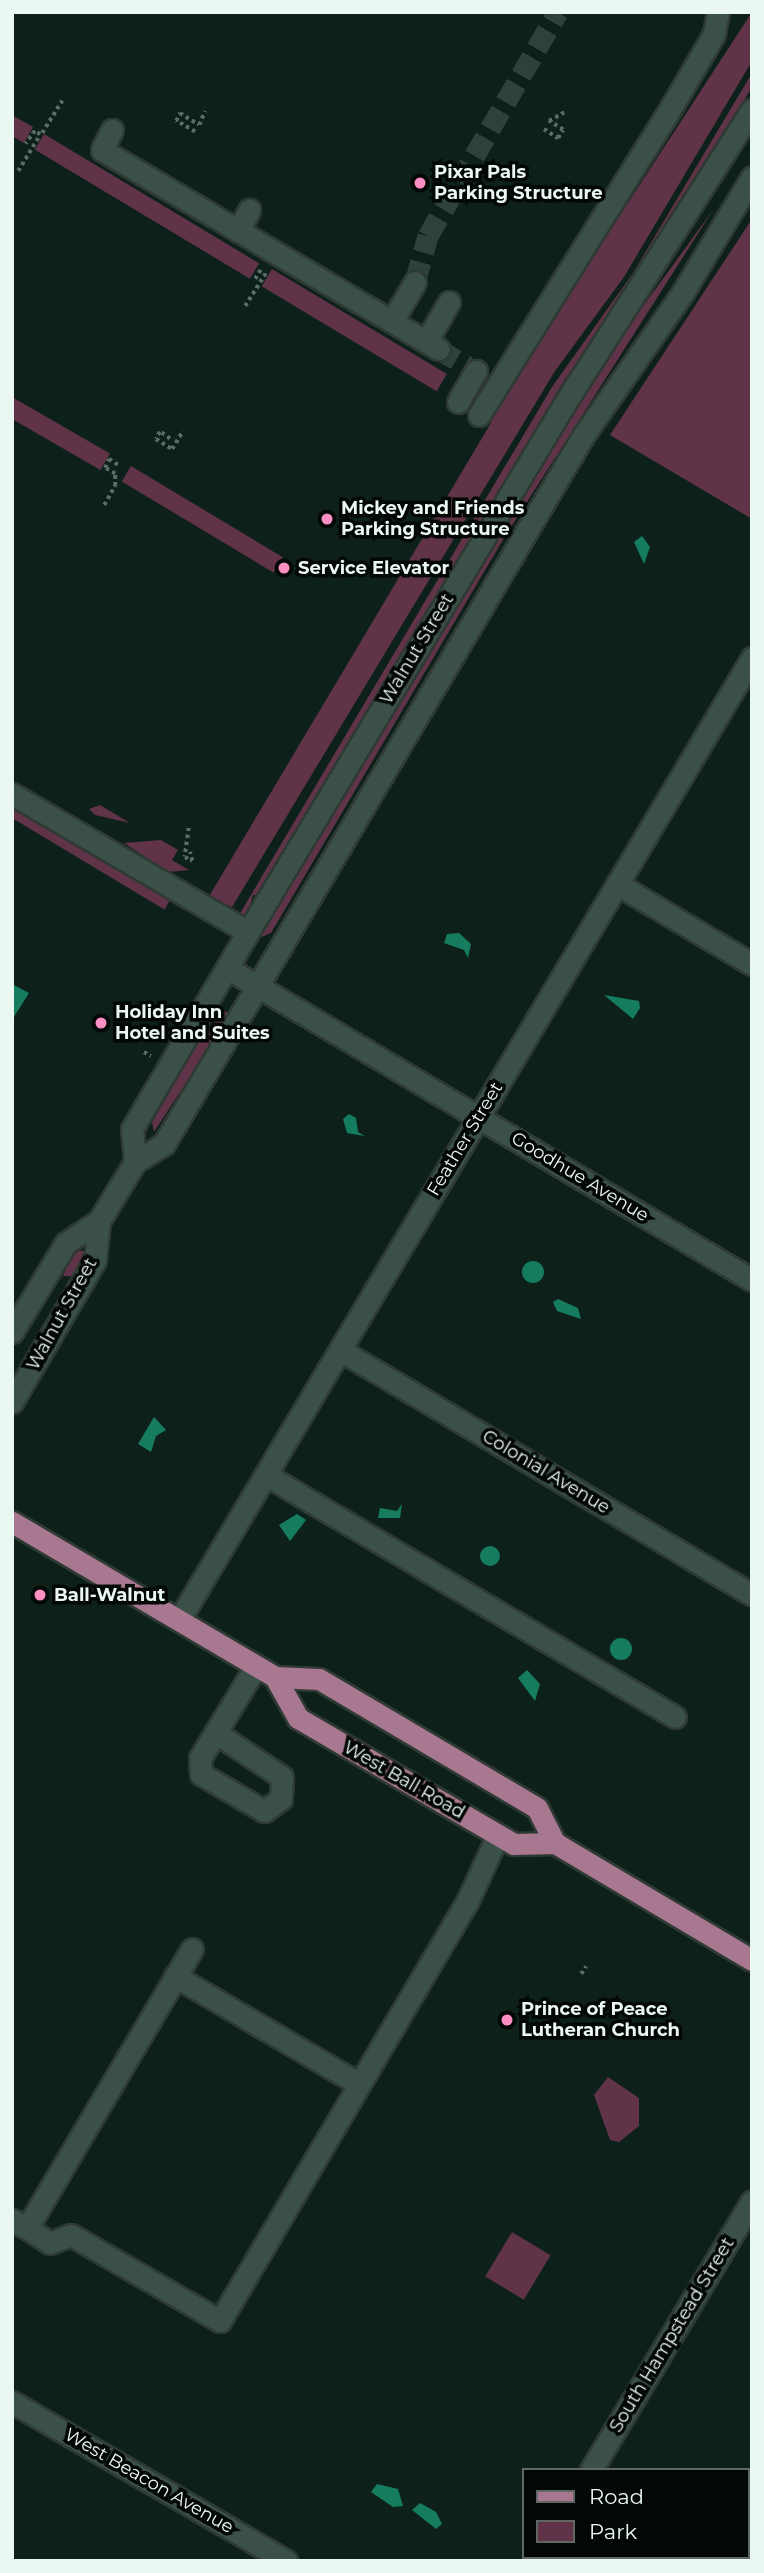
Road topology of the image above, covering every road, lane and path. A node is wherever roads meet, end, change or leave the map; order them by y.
1 (718, 12) edge
2 (62, 101) dead end
3 (752, 110) edge
4 (205, 111) dead end
5 (566, 111) dead end
6 (544, 129) dead end
7 (112, 130) dead end
8 (195, 132) dead end
9 (42, 133) dead end
10 (26, 144) dead end
11 (18, 171) dead end
12 (714, 174) junction
13 (749, 188) edge
14 (249, 210) dead end
15 (239, 231) junction
16 (255, 279) dead end
17 (406, 287) tunnel mouth
18 (449, 302) dead end
19 (245, 306) dead end
20 (392, 321) junction
21 (496, 383) junction
22 (458, 402) dead end
23 (479, 415) dead end
24 (183, 431) dead end
25 (170, 439) dead end
26 (120, 466) dead end
27 (104, 505) dead end
28 (752, 658) edge
29 (12, 794) edge
30 (189, 828) dead end
31 (190, 852) dead end
32 (617, 884) junction
33 (248, 932) junction
34 (752, 964) edge
35 (227, 968) junction
36 (258, 985) junction
37 (144, 1052) dead end
38 (153, 1058) dead end
39 (479, 1117) junction
40 (135, 1163) junction
41 (99, 1221) junction
42 (752, 1280) edge
43 (12, 1332) edge
44 (340, 1350) junction
45 (12, 1402) edge
46 (266, 1475) junction
47 (12, 1522) edge
48 (752, 1595) edge
49 (179, 1620) junction
50 (256, 1666) junction
51 (275, 1677) junction
52 (676, 1717) dead end
53 (216, 1733) dead end
54 (498, 1835) junction
55 (555, 1843) junction
56 (192, 1949) dead end
57 (752, 1959) edge
58 (586, 1966) dead end
59 (582, 1974) dead end
60 (176, 1976) junction
61 (359, 2084) junction
62 (752, 2201) edge
63 (20, 2224) edge
64 (12, 2402) edge
65 (592, 2468) edge
66 (286, 2561) edge

1 - 21 street
2 - 9 path
3 - 12 street, Walnut Street
4 - 8 path
5 - 6 path
7 - 15 street
10 - 11 path
12 - 13 street
12 - 33 street, Walnut Street
13 - 36 street, Walnut Street
14 - 15 street
15 - 20 street
16 - 19 path
17 - 20 street
18 - 20 street
21 - 22 street
21 - 23 street
24 - 25 path
26 - 27 path
28 - 32 street, Feather Street
29 - 33 street
30 - 31 path
32 - 34 street
32 - 39 street, Feather Street
33 - 35 street, Walnut Street
35 - 36 street, Goodhue Avenue
35 - 40 street, Walnut Street
36 - 39 street, Goodhue Avenue
36 - 40 street, Walnut Street
37 - 38 path
39 - 42 street, Goodhue Avenue
39 - 44 street, Feather Street
40 - 41 street, Walnut Street
41 - 43 street, Walnut Street
41 - 45 street, Walnut Street
44 - 46 street, Feather Street
44 - 48 street, Colonial Avenue
46 - 49 street, Feather Street
46 - 52 street
47 - 49 main road
49 - 50 main road
50 - 51 main road
50 - 53 street
51 - 54 main road, West Ball Road
51 - 55 main road
54 - 55 main road, West Ball Road
54 - 61 street
55 - 57 main road
56 - 60 street
58 - 59 path
60 - 61 street
60 - 63 street
61 - 63 street
62 - 65 street, South Hampstead Street
64 - 66 street, West Beacon Avenue

